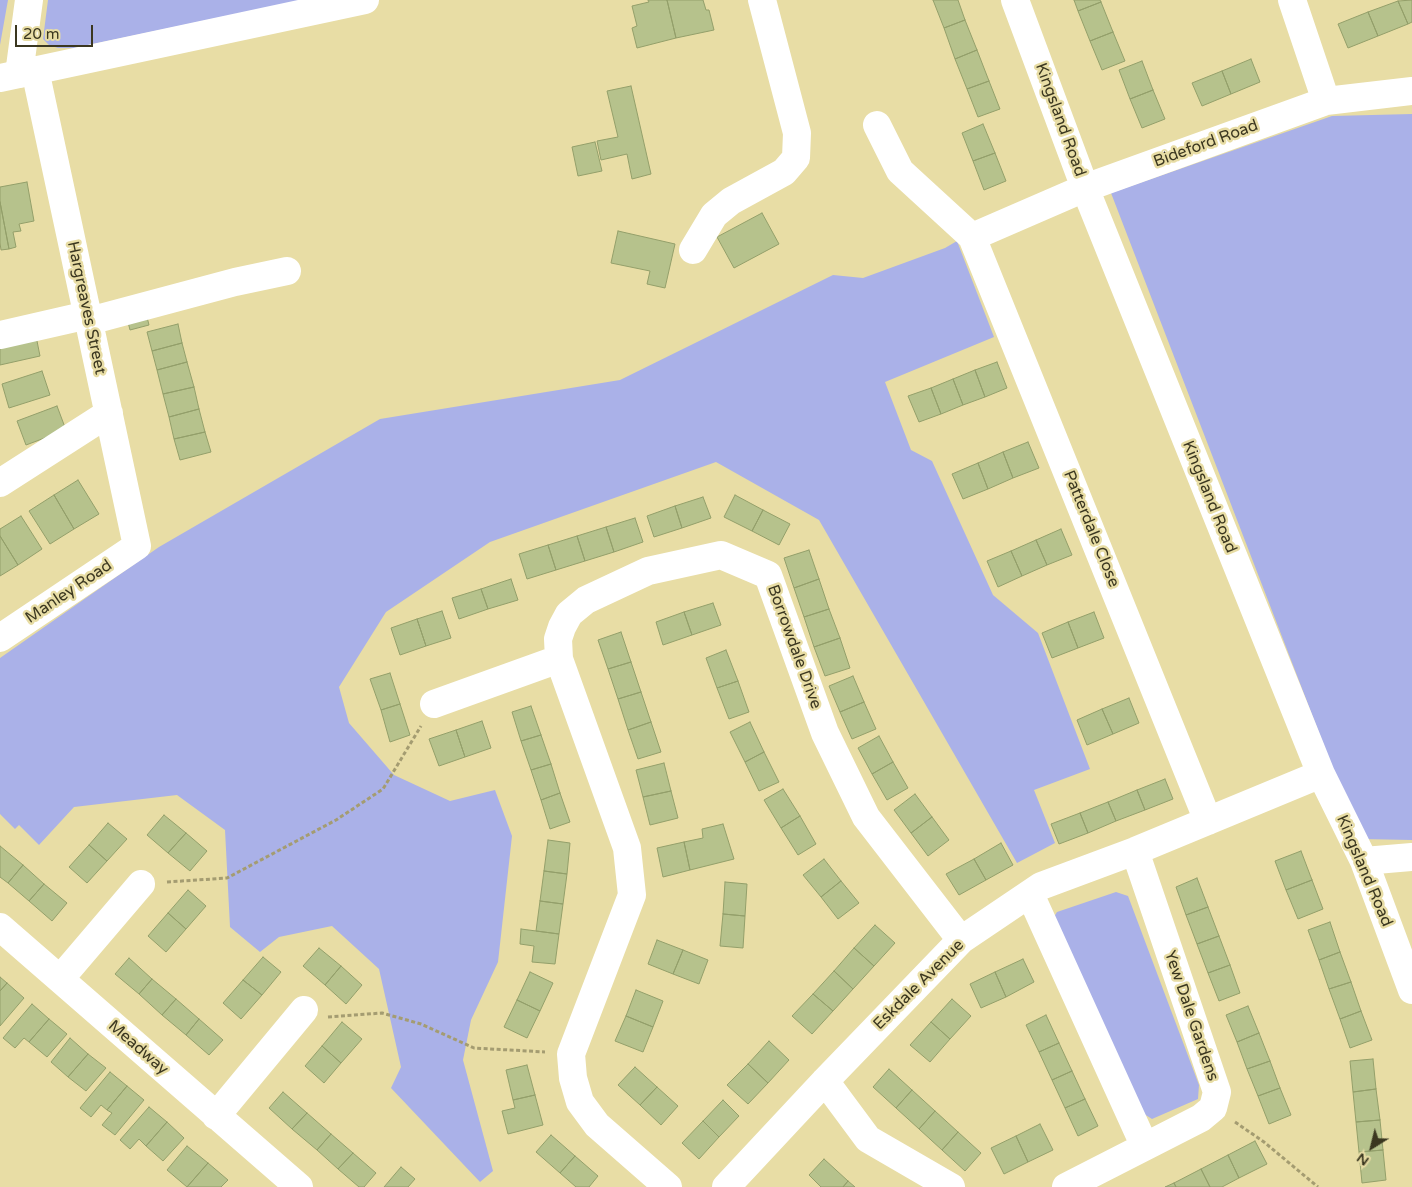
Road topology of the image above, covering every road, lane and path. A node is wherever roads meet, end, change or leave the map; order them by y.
1 (29, 0) edge
2 (366, 0) edge
3 (762, 0) edge
4 (1015, 0) edge
5 (1292, 0) edge
6 (18, 74) edge
7 (1412, 91) edge
8 (1326, 101) junction
9 (877, 125) dead end
10 (1085, 188) junction
11 (972, 237) junction
12 (693, 250) dead end
13 (287, 271) dead end
14 (88, 318) junction
15 (0, 335) edge
16 (109, 413) junction
17 (0, 483) edge
18 (137, 546) joint
19 (0, 638) edge
20 (559, 659) junction
21 (434, 704) joint
22 (1321, 774) junction
23 (1208, 821) junction
24 (1135, 851) junction
25 (1412, 857) edge
26 (1364, 861) junction
27 (141, 884) joint
28 (1030, 894) junction
29 (0, 927) edge
30 (961, 940) junction
31 (60, 979) junction
32 (1412, 990) edge
33 (304, 1010) joint
34 (571, 1054) junction
35 (825, 1081) junction
36 (1213, 1108) junction
37 (216, 1116) junction
38 (1148, 1145) junction
39 (299, 1187) edge
40 (668, 1187) edge
41 (726, 1187) edge
42 (951, 1187) edge
43 (1066, 1187) edge
44 (1318, 1187) edge

1 - 6 street, Hargreaves Street
2 - 6 street
3 - 12 street
4 - 10 street, Kingsland Road
5 - 8 street
6 - 14 street, Hargreaves Street
7 - 8 street, Bideford Road
8 - 10 street, Bideford Road
9 - 11 street
10 - 11 street
10 - 22 street, Kingsland Road
11 - 23 street, Patterdale Close
13 - 14 street
14 - 15 street
14 - 16 street, Hargreaves Street
16 - 17 street
16 - 18 street, Hargreaves Street
18 - 19 street, Manley Road
20 - 21 street
20 - 30 street, Borrowdale Drive
20 - 34 street, Borrowdale Drive
21 - 27 path
22 - 23 street, Eskdale Avenue
22 - 26 street, Kingsland Road
23 - 24 street, Eskdale Avenue
24 - 28 street, Eskdale Avenue
24 - 36 street, Yew Dale Gardens
25 - 26 street
26 - 32 street, Kingsland Road
27 - 31 street
28 - 30 street, Eskdale Avenue
28 - 38 street
29 - 31 street, Meadway
30 - 35 street, Eskdale Avenue
31 - 37 street, Meadway
33 - 34 path
33 - 37 street
34 - 40 street, Borrowdale Drive
35 - 41 street, Eskdale Avenue
35 - 42 street
36 - 38 street
36 - 44 path
37 - 39 street, Meadway
38 - 43 street

